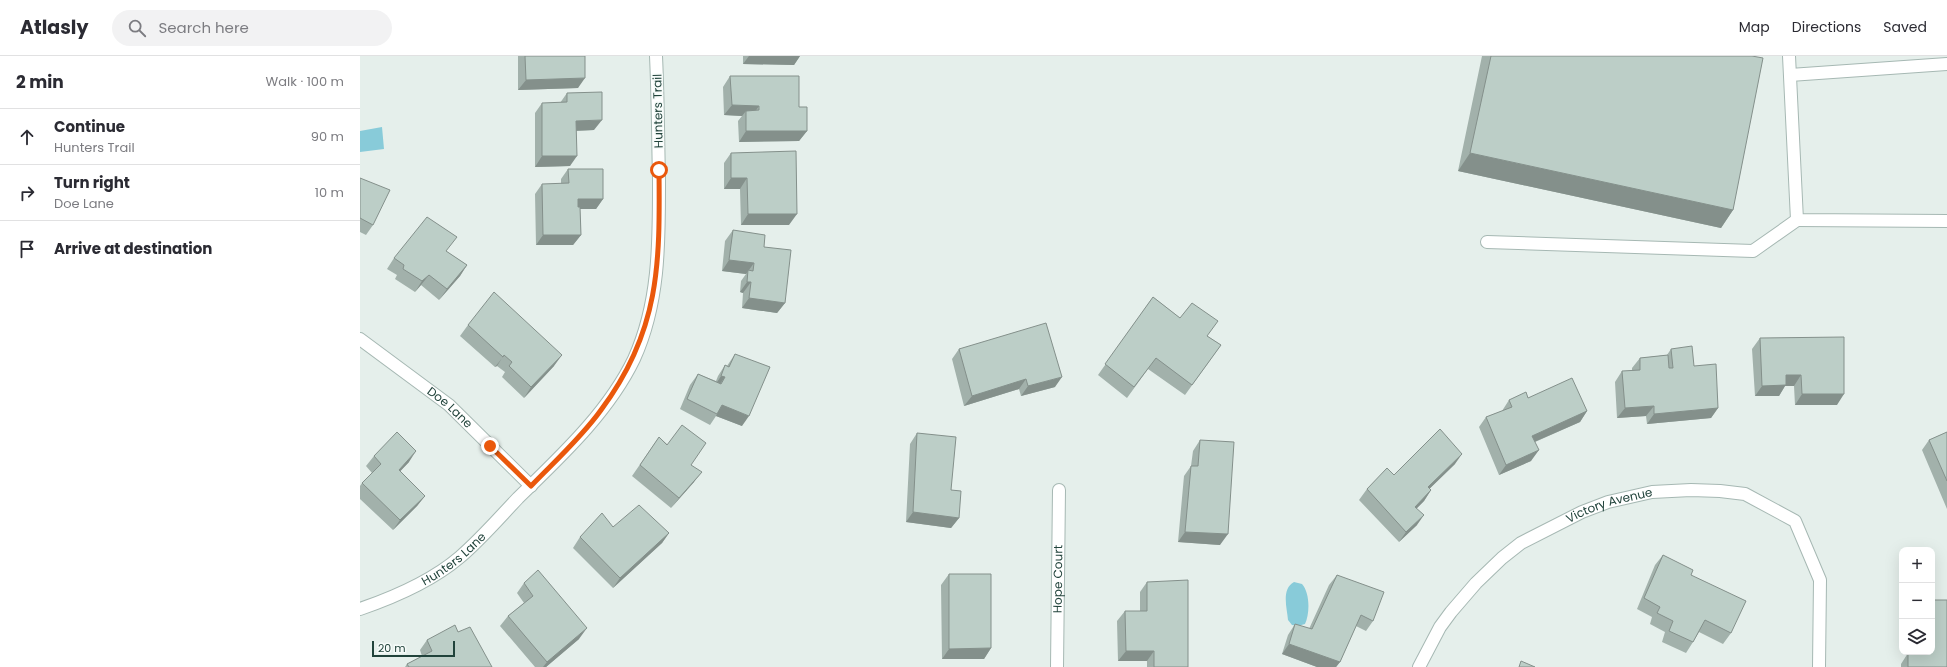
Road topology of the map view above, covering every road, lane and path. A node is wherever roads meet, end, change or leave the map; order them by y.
1 (656, 56) edge
2 (1789, 56) edge
3 (1947, 64) edge
4 (1790, 75) junction
5 (1796, 220) junction
6 (1947, 221) edge
7 (1487, 242) dead end
8 (360, 339) edge
9 (531, 486) junction
10 (1059, 490) dead end
11 (360, 609) edge
12 (1057, 667) edge
13 (1419, 667) edge
14 (1819, 667) edge

1 - 9 street, Hunters Trail
2 - 4 street
3 - 4 street
4 - 5 street
5 - 6 street
5 - 7 street
8 - 9 street, Doe Lane
9 - 11 street, Hunters Lane
10 - 12 street, Hope Court
13 - 14 street, Victory Avenue

